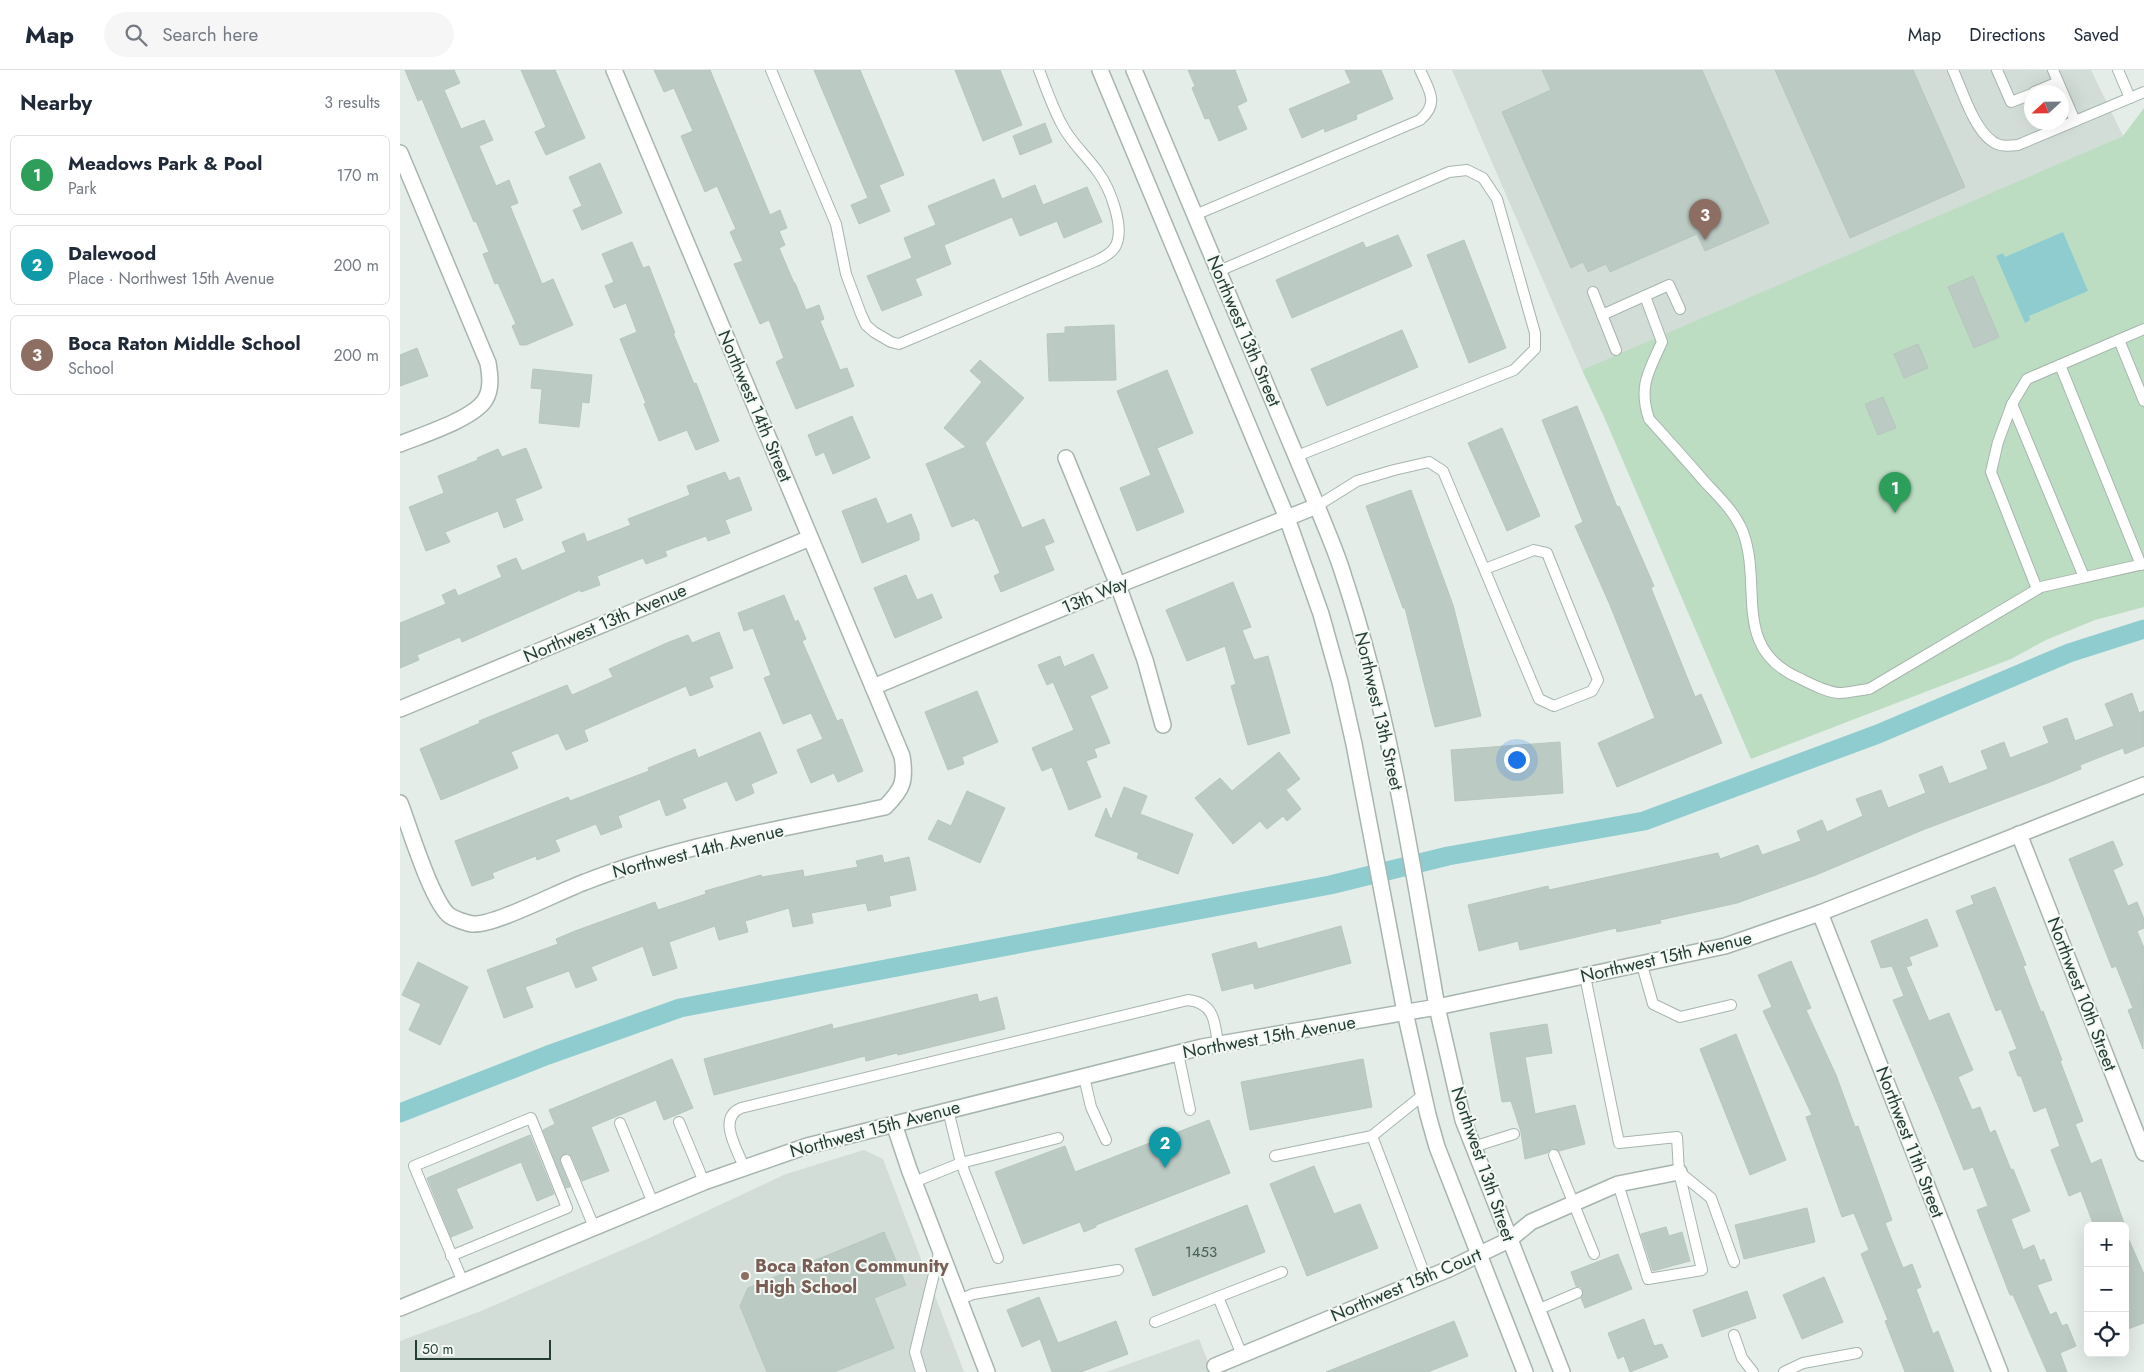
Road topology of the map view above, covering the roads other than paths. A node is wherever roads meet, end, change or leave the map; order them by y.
1 (614, 70) edge
2 (771, 70) edge
3 (1039, 70) edge
4 (1100, 70) edge
5 (1134, 70) edge
6 (1420, 70) edge
7 (1953, 70) edge
8 (1997, 70) edge
9 (2053, 70) edge
10 (2118, 70) edge
11 (2058, 82) junction
12 (2051, 85) edge
13 (2144, 92) edge
14 (2024, 97) edge
15 (2130, 98) junction
16 (2075, 121) junction
17 (400, 154) edge
18 (1195, 215) junction
19 (1219, 271) junction
20 (1593, 292) dead end
21 (1645, 296) junction
22 (1680, 309) dead end
23 (1602, 315) junction
24 (2144, 329) edge
25 (2119, 340) junction
26 (1616, 350) dead end
27 (2060, 364) junction
28 (2144, 401) edge
29 (2012, 404) junction
30 (400, 444) edge
31 (1297, 456) junction
32 (1066, 458) dead end
33 (1317, 506) junction
34 (1287, 518) junction
35 (810, 538) junction
36 (2143, 565) edge
37 (1485, 569) junction
38 (2084, 577) junction
39 (1118, 585) junction
40 (2037, 589) junction
41 (873, 687) junction
42 (400, 709) edge
43 (1163, 725) dead end
44 (896, 743) joint
45 (2144, 785) edge
46 (400, 803) edge
47 (2019, 834) junction
48 (1820, 913) junction
49 (1642, 965) junction
50 (1585, 976) junction
51 (1731, 1005) dead end
52 (1437, 1007) junction
53 (1405, 1012) junction
54 (1218, 1045) junction
55 (1178, 1053) junction
56 (1084, 1076) junction
57 (1423, 1095) junction
58 (948, 1110) junction
59 (1190, 1110) dead end
60 (679, 1122) dead end
61 (620, 1123) dead end
62 (894, 1124) junction
63 (1514, 1134) dead end
64 (1372, 1136) junction
65 (1058, 1138) dead end
66 (1106, 1140) dead end
67 (1473, 1147) junction
68 (2144, 1153) edge
69 (1554, 1155) dead end
70 (1275, 1156) dead end
71 (566, 1160) dead end
72 (962, 1163) junction
73 (744, 1166) junction
74 (1679, 1172) junction
75 (704, 1182) junction
76 (914, 1182) junction
77 (1618, 1184) junction
78 (653, 1203) junction
79 (1573, 1203) junction
80 (594, 1227) junction
81 (1509, 1240) junction
82 (940, 1248) junction
83 (1479, 1254) junction
84 (1594, 1254) dead end
85 (451, 1256) junction
86 (998, 1258) dead end
87 (1734, 1262) dead end
88 (1118, 1270) dead end
89 (1282, 1272) dead end
90 (1426, 1278) junction
91 (464, 1282) junction
92 (1576, 1293) dead end
93 (1218, 1297) junction
94 (959, 1300) junction
95 (400, 1308) edge
96 (1537, 1310) junction
97 (1155, 1322) dead end
98 (1734, 1335) dead end
99 (1857, 1353) dead end
100 (1242, 1355) junction
101 (1215, 1366) dead end
102 (921, 1372) edge
103 (987, 1372) edge
104 (1525, 1372) edge
105 (1562, 1372) edge
106 (1753, 1372) edge
107 (1784, 1372) edge
108 (2000, 1372) edge

1 - 35 street, Northwest 14th Street
2 - 3 lane
4 - 34 street, Northwest 13th Street
5 - 18 street, Northwest 13th Street
6 - 18 lane
7 - 16 lane
8 - 14 lane
9 - 11 lane
10 - 15 lane
11 - 12 lane
11 - 16 lane
13 - 15 lane
15 - 16 lane
17 - 30 street
18 - 19 street, Northwest 13th Street
19 - 31 street, Northwest 13th Street
19 - 31 lane
20 - 23 lane
21 - 22 lane
21 - 23 lane
21 - 40 lane
23 - 26 lane
24 - 25 lane
25 - 27 lane
25 - 28 lane
27 - 29 lane
27 - 36 lane
29 - 38 lane
29 - 40 lane
31 - 33 street, Northwest 13th Street
32 - 39 street
33 - 34 street, 13th Way
33 - 37 lane
33 - 52 street, Northwest 13th Street
34 - 39 street, 13th Way
34 - 53 street, Northwest 13th Street
35 - 41 street, Northwest 14th Street
35 - 42 street, Northwest 13th Avenue
36 - 38 lane
37 - 37 lane
38 - 40 lane
39 - 41 street, 13th Way
39 - 43 street
41 - 44 street, Northwest 14th Street
44 - 46 street, Northwest 14th Avenue
45 - 47 street, Northwest 15th Avenue
47 - 48 street, Northwest 15th Avenue
47 - 68 street, Northwest 10th Street
48 - 49 street, Northwest 15th Avenue
48 - 108 street, Northwest 11th Street
49 - 50 street, Northwest 15th Avenue
49 - 51 lane
50 - 52 street, Northwest 15th Avenue
50 - 74 lane
52 - 53 street, Northwest 15th Avenue
52 - 67 street, Northwest 13th Street
53 - 54 street, Northwest 15th Avenue
53 - 57 street, Northwest 13th Street
54 - 55 street, Northwest 15th Avenue
54 - 73 lane
55 - 56 street, Northwest 15th Avenue
55 - 59 lane
56 - 58 street, Northwest 15th Avenue
56 - 66 lane
57 - 64 lane
57 - 83 street, Northwest 13th Street
58 - 62 street, Northwest 15th Avenue
58 - 72 lane
60 - 75 lane
61 - 78 lane
62 - 73 street, Northwest 15th Avenue
62 - 76 street
63 - 67 lane
64 - 70 lane
64 - 90 lane
65 - 72 lane
67 - 81 street, Northwest 13th Street
69 - 79 lane
71 - 80 lane
72 - 76 lane
72 - 86 lane
73 - 75 street, Northwest 15th Avenue
74 - 77 street, Northwest 15th Court
74 - 77 lane
74 - 87 lane
75 - 78 street, Northwest 15th Avenue
76 - 82 street
77 - 79 street, Northwest 15th Court
78 - 80 street, Northwest 15th Avenue
79 - 81 street, Northwest 15th Court
79 - 84 lane
80 - 91 street, Northwest 15th Avenue
81 - 83 street, Northwest 15th Court
81 - 96 street, Northwest 13th Street
82 - 94 street
82 - 102 lane
83 - 90 street, Northwest 15th Court
83 - 104 street, Northwest 13th Street
85 - 85 lane
85 - 91 lane
88 - 94 lane
89 - 93 lane
90 - 100 street, Northwest 15th Court
91 - 95 street, Northwest 15th Avenue
92 - 96 lane
93 - 97 lane
93 - 100 lane
94 - 103 street
96 - 105 street, Northwest 13th Street
98 - 106 lane
99 - 107 lane
100 - 101 street, Northwest 15th Court

